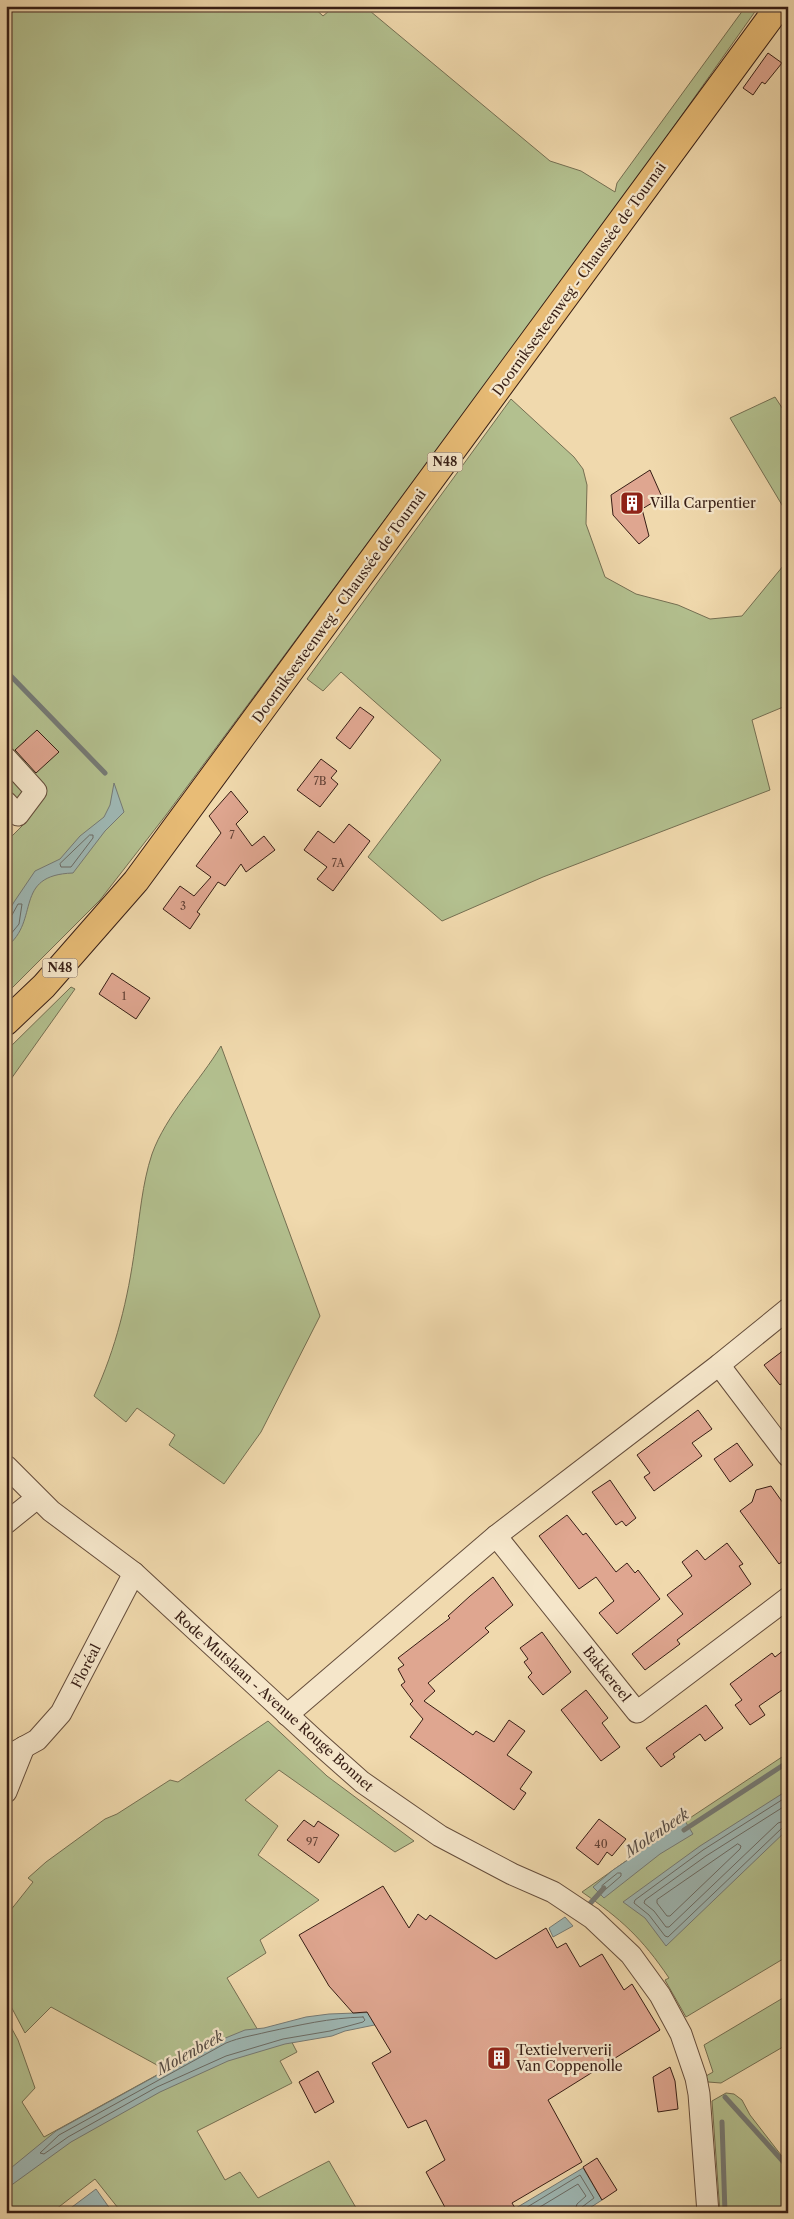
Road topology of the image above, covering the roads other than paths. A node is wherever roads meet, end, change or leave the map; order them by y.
1 (779, 6) edge
2 (6, 758) edge
3 (6, 802) edge
4 (6, 1022) edge
5 (788, 1308) edge
6 (719, 1365) junction
7 (788, 1456) edge
8 (6, 1466) edge
9 (37, 1498) junction
10 (6, 1523) edge
11 (496, 1536) junction
12 (134, 1573) junction
13 (788, 1598) edge
14 (286, 1715) junction
15 (15, 1752) edge
16 (6, 1792) edge
17 (708, 2213) edge

1 - 4 main road, Doorniksesteenweg - Chaussée de Tournai / N48
2 - 3 street
5 - 6 street
6 - 7 street
6 - 11 street
8 - 9 street, Rode Mutslaan - Avenue Rouge Bonnet
9 - 10 street
9 - 12 street, Rode Mutslaan - Avenue Rouge Bonnet
11 - 13 street, Bakkereel
11 - 14 street
12 - 14 street, Rode Mutslaan - Avenue Rouge Bonnet
12 - 15 street, Floréal
14 - 17 street, Rode Mutslaan - Avenue Rouge Bonnet
15 - 16 street, Floréal

